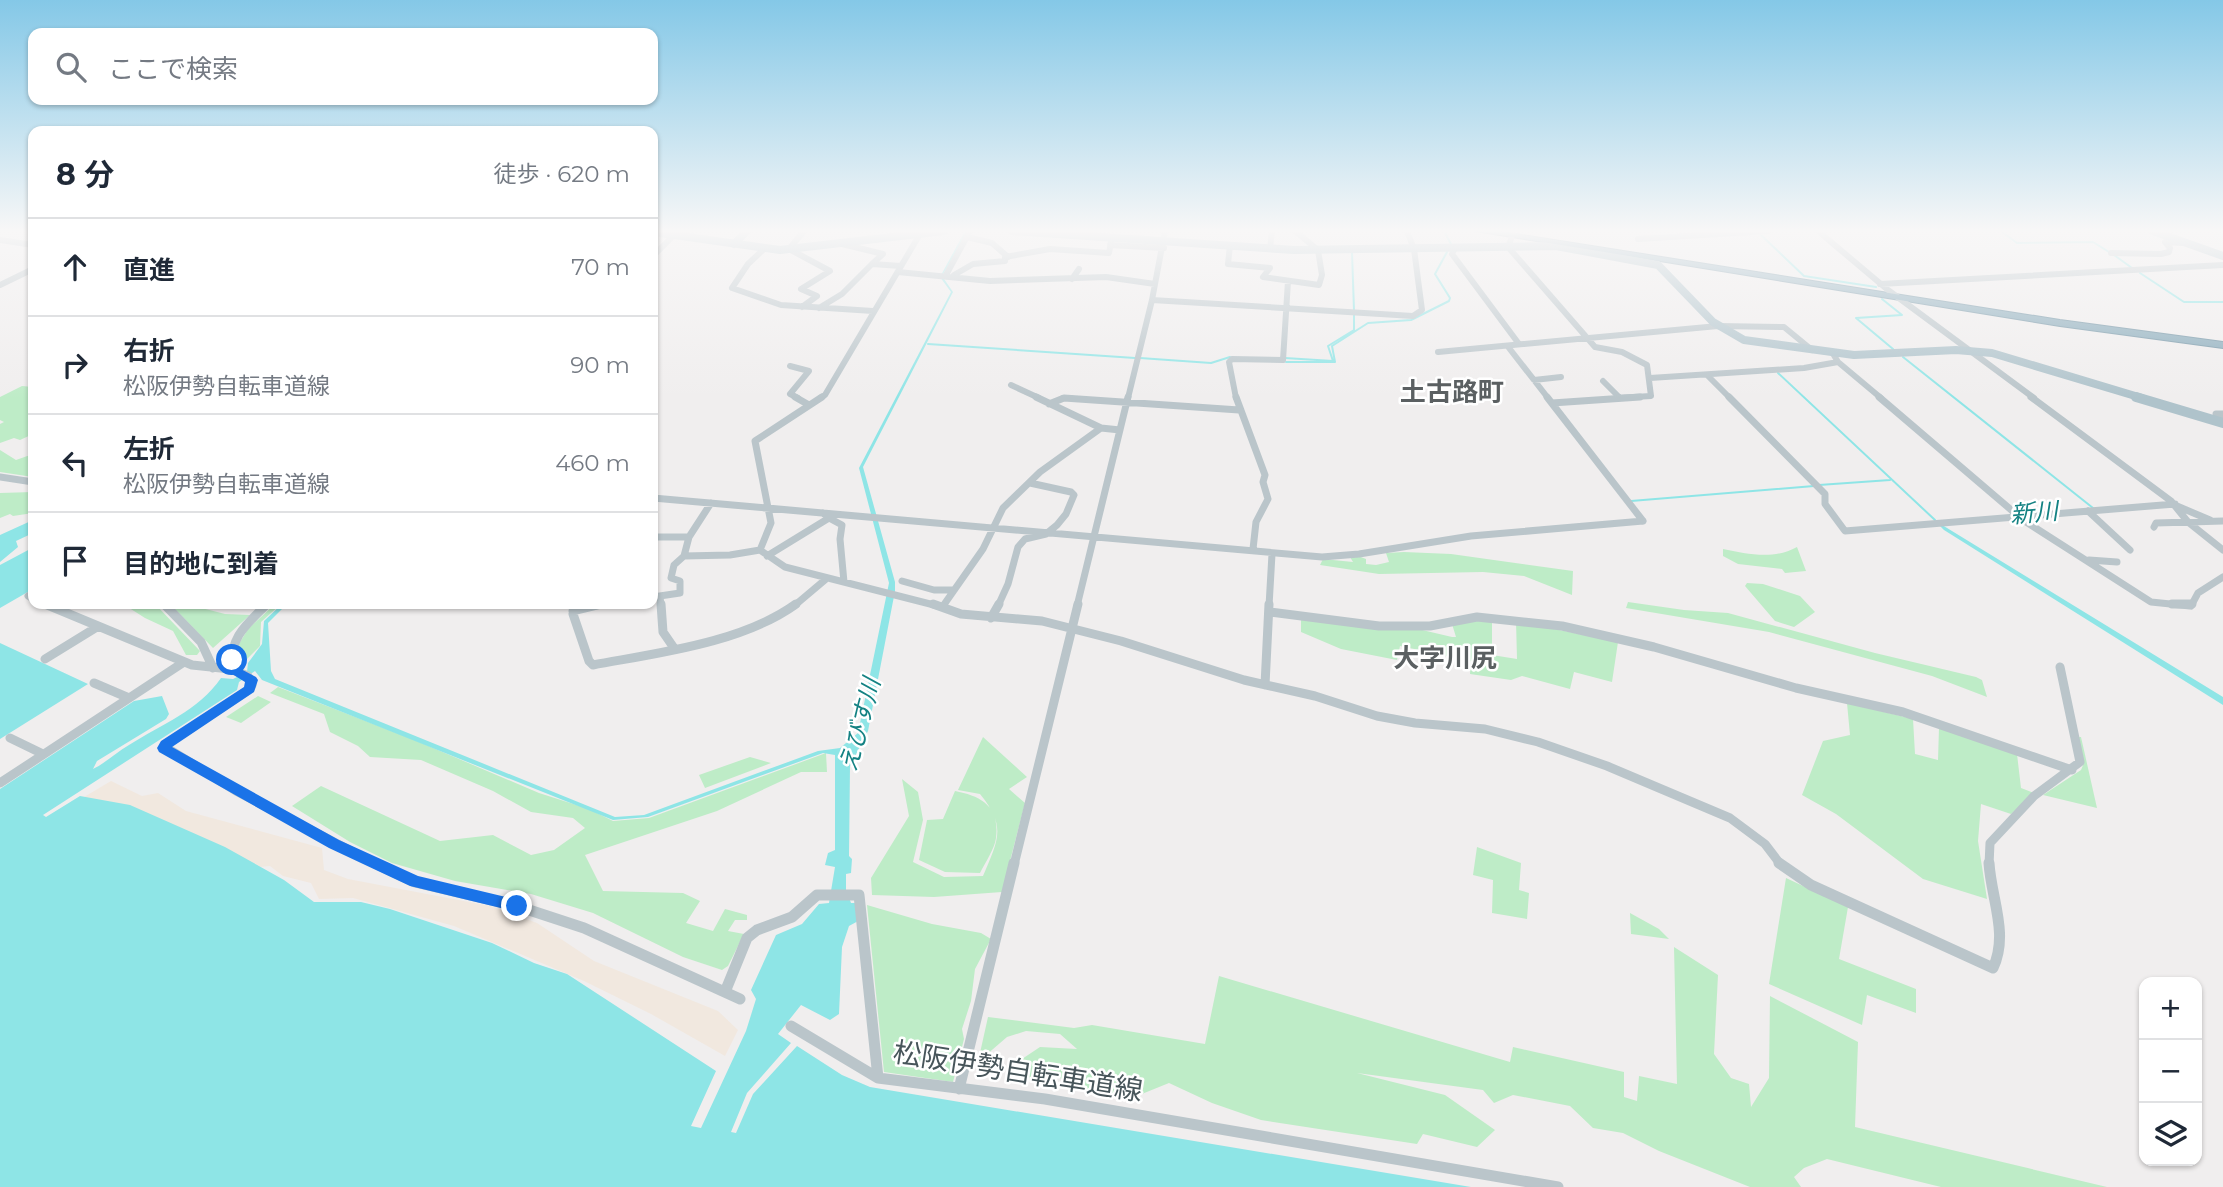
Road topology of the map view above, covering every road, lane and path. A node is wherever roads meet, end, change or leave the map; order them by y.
1 (733, 286) edge
2 (805, 286) edge
3 (850, 286) edge
4 (888, 286) edge
5 (1155, 286) edge
6 (1289, 286) edge
7 (1419, 286) edge
8 (1474, 286) edge
9 (1542, 286) edge
10 (1680, 286) edge
11 (1836, 286) edge
12 (1883, 286) edge
13 (1896, 296) junction
14 (1152, 300) junction
15 (802, 307) junction
16 (819, 308) junction
17 (1287, 309) junction
18 (873, 311) junction
19 (1718, 326) junction
20 (1588, 339) junction
21 (1519, 344) junction
22 (2223, 344) edge
23 (1509, 348) junction
24 (1812, 349) junction
25 (1968, 350) junction
26 (1438, 352) dead end
27 (1832, 352) junction
28 (1838, 362) junction
29 (790, 366) dead end
30 (1707, 374) junction
31 (1561, 377) dead end
32 (1650, 379) junction
33 (1534, 380) junction
34 (1603, 381) dead end
35 (1011, 385) dead end
36 (1620, 398) junction
37 (1127, 401) junction
38 (1552, 403) junction
39 (1049, 404) junction
40 (809, 405) junction
41 (1239, 410) junction
42 (2220, 414) edge
43 (2200, 416) junction
44 (2223, 421) edge
45 (1101, 428) junction
46 (1120, 430) junction
47 (0, 477) edge
48 (28, 481) edge
49 (1030, 483) junction
50 (658, 498) edge
51 (711, 503) junction
52 (2176, 505) junction
53 (769, 508) junction
54 (2088, 511) junction
55 (826, 515) junction
56 (2017, 515) junction
57 (2223, 521) edge
58 (2188, 522) junction
59 (2213, 522) junction
60 (993, 527) junction
61 (2154, 527) dead end
62 (1051, 532) junction
63 (1094, 536) junction
64 (658, 537) edge
65 (689, 537) junction
66 (1253, 549) junction
67 (2130, 550) dead end
68 (2223, 550) edge
69 (763, 553) junction
70 (1272, 554) junction
71 (684, 555) junction
72 (2086, 560) junction
73 (2117, 562) dead end
74 (2223, 577) edge
75 (826, 579) junction
76 (844, 582) junction
77 (902, 582) dead end
78 (954, 590) junction
79 (658, 597) edge
80 (943, 606) junction
81 (658, 607) edge
82 (57, 609) edge
83 (169, 609) edge
84 (262, 609) edge
85 (576, 609) edge
86 (1270, 612) junction
87 (991, 618) junction
88 (97, 626) junction
89 (1072, 629) junction
90 (674, 648) junction
91 (45, 659) dead end
92 (184, 662) junction
93 (2060, 667) dead end
94 (213, 668) junction
95 (230, 669) junction
96 (94, 683) dead end
97 (1265, 685) junction
98 (129, 698) junction
99 (9, 738) dead end
100 (43, 754) junction
101 (2072, 770) junction
102 (0, 782) edge
103 (725, 992) junction
104 (740, 999) dead end
105 (791, 1026) dead end
106 (878, 1078) junction
107 (959, 1089) junction
108 (1558, 1187) edge

1 - 15 street
2 - 15 street
3 - 16 street
4 - 18 street
5 - 14 street
6 - 17 street
7 - 17 street
8 - 21 street
9 - 20 street
10 - 19 main road
11 - 13 highway
12 - 13 street
13 - 22 highway
13 - 25 street
14 - 17 street
14 - 37 street
15 - 16 street
16 - 18 street
17 - 41 street
18 - 40 street
19 - 20 street
19 - 24 main road
19 - 24 street
20 - 21 street
20 - 32 street
21 - 23 street
23 - 26 street
23 - 33 street
24 - 27 main road
25 - 27 main road
25 - 43 main road
25 - 52 street
27 - 28 street
28 - 30 street
28 - 56 street
29 - 40 street
30 - 32 street
30 - 56 street
31 - 33 street
32 - 36 street
33 - 38 street
34 - 36 street
35 - 39 street
36 - 38 street
37 - 39 street
37 - 41 street
37 - 46 street
38 - 70 street
39 - 45 street
40 - 53 street
41 - 66 street
42 - 43 street
42 - 44 street
43 - 44 main road
45 - 46 street
45 - 49 street
46 - 63 street
47 - 48 street
49 - 60 street
49 - 62 street
50 - 51 street
51 - 53 street
51 - 65 street
52 - 54 street
52 - 58 street
52 - 59 street
53 - 55 street
53 - 69 street
54 - 56 street
54 - 67 street
55 - 60 street
55 - 69 street
55 - 76 street
56 - 72 street
57 - 59 street
58 - 59 street
58 - 61 street
58 - 68 street
60 - 62 street
60 - 78 street
62 - 63 street
62 - 87 street
63 - 66 street
63 - 89 street
64 - 65 street
65 - 71 street
66 - 70 street
69 - 71 street
69 - 75 street
70 - 86 street
71 - 79 street
72 - 73 street
72 - 74 street
75 - 76 street
75 - 90 street
76 - 80 street
77 - 78 street
78 - 80 street
80 - 87 street
81 - 90 street
82 - 88 street
83 - 94 street
84 - 95 street
85 - 90 street
86 - 97 street
86 - 101 street
87 - 89 street
88 - 91 street
88 - 92 street
89 - 97 street
89 - 107 street
92 - 94 street
92 - 98 street
93 - 101 street
94 - 95 street
95 - 103 street
96 - 98 street
97 - 101 street
98 - 100 street
99 - 100 street
100 - 102 street
103 - 104 street
103 - 106 street, 松阪伊勢自転車道線
105 - 106 street
106 - 107 street, 松阪伊勢自転車道線
107 - 108 street, 松阪伊勢自転車道線

